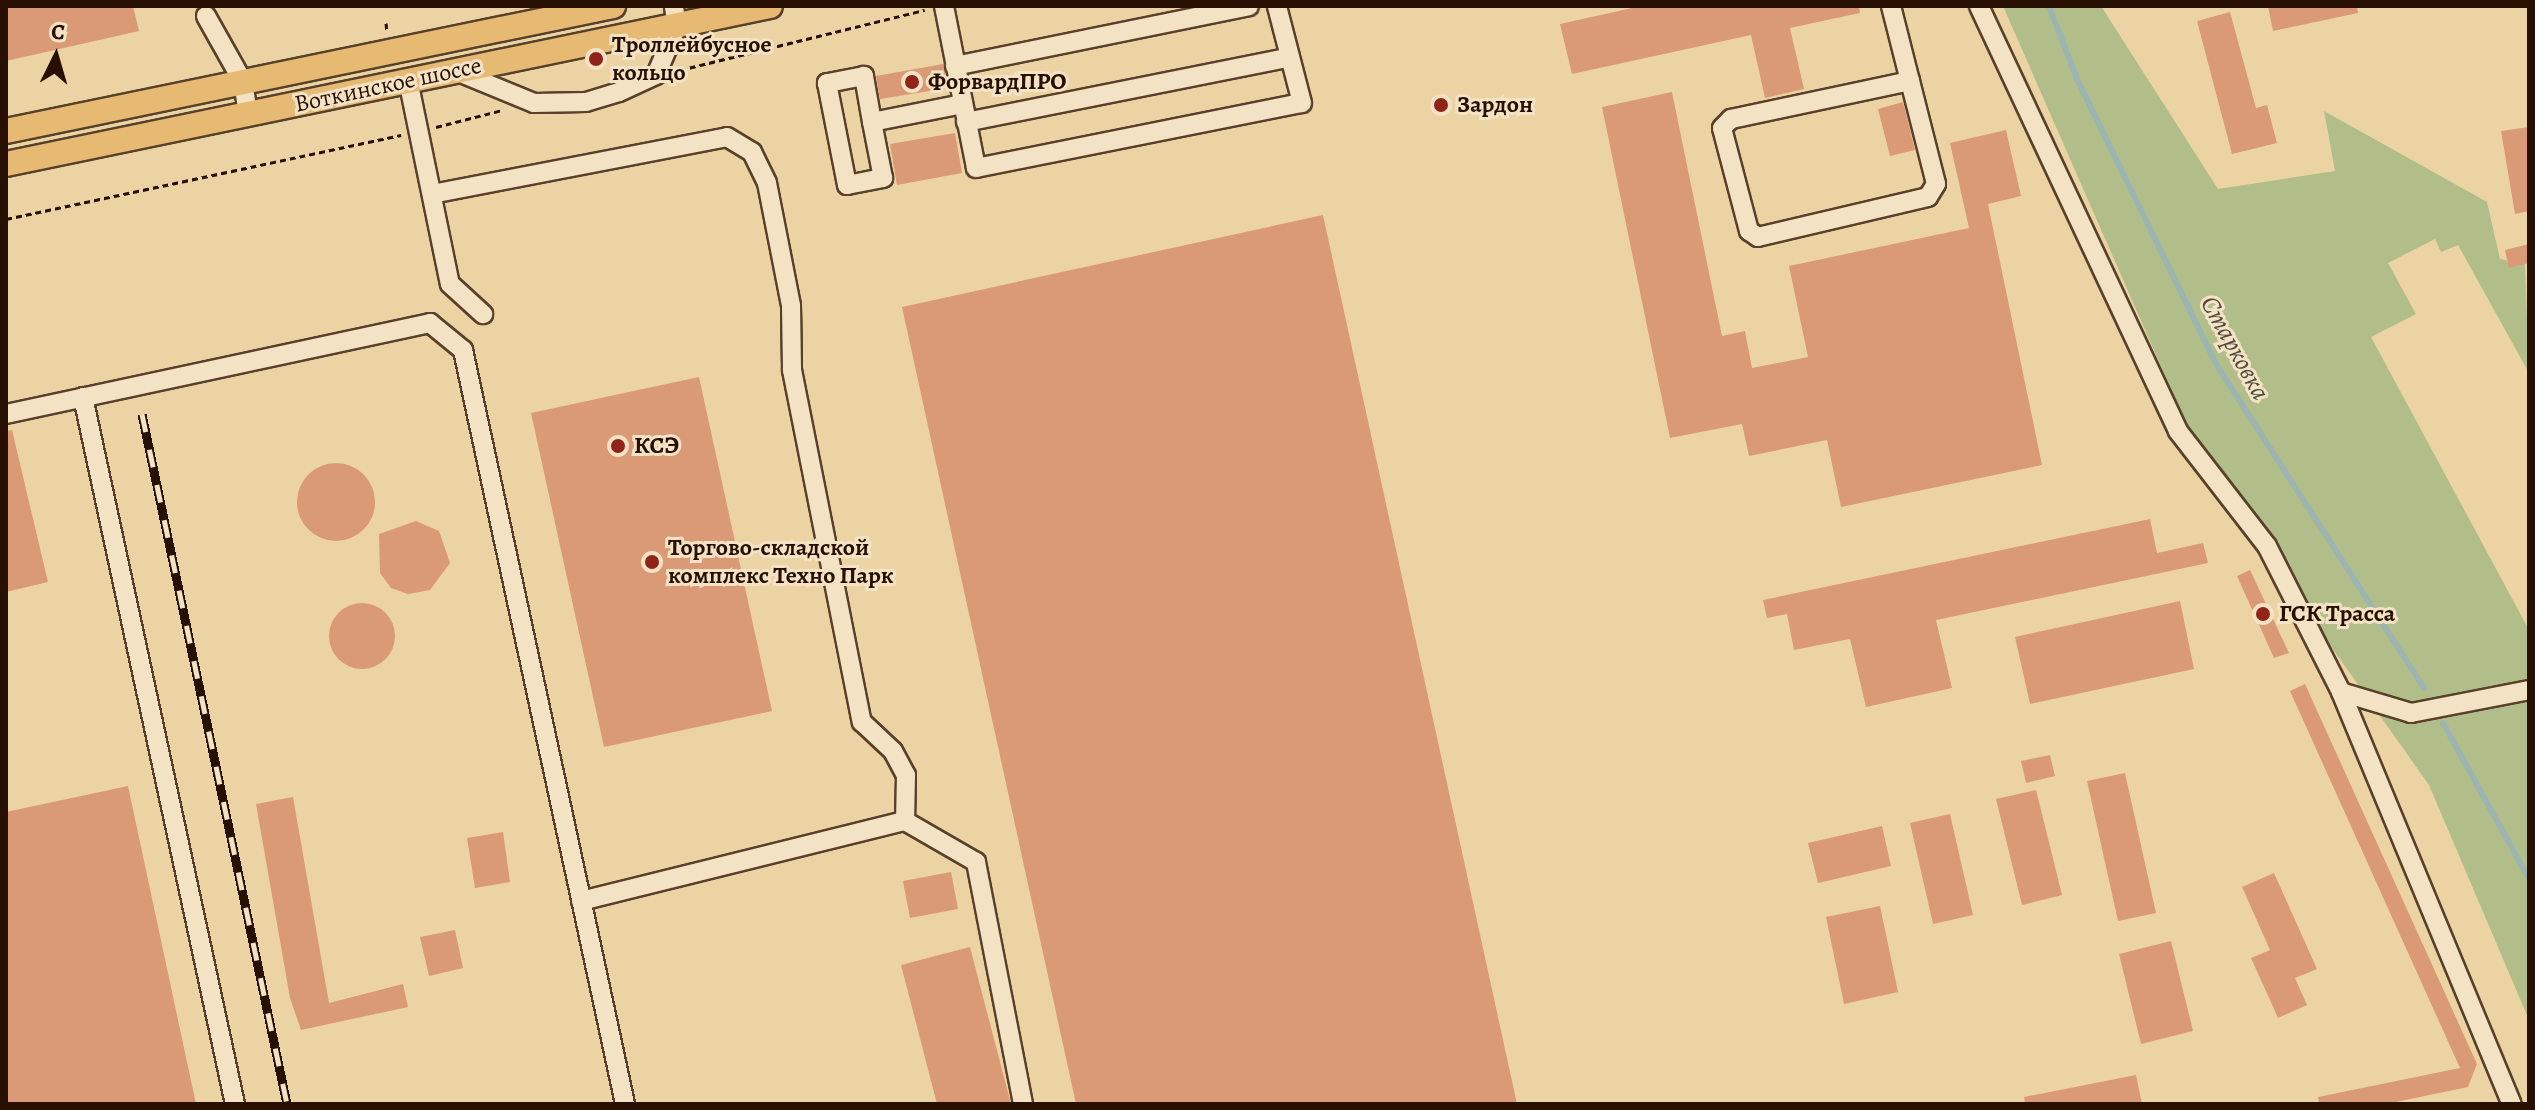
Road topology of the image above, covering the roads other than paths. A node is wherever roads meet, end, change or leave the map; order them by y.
1 (613, 6) edge
2 (770, 6) edge
3 (1249, 6) edge
4 (1277, 6) edge
5 (1891, 6) edge
6 (1979, 6) edge
7 (936, 8) edge
8 (206, 16) dead end
9 (676, 16) edge
10 (1290, 57) junction
11 (955, 66) junction
12 (456, 71) junction
13 (408, 80) junction
14 (1910, 81) junction
15 (243, 82) junction
16 (965, 113) junction
17 (248, 115) junction
18 (872, 122) junction
19 (6, 131) edge
20 (6, 164) edge
21 (432, 194) junction
22 (483, 314) dead end
23 (83, 397) junction
24 (6, 414) edge
25 (2529, 690) edge
26 (2341, 692) junction
27 (905, 821) junction
28 (581, 901) junction
29 (235, 1104) edge
30 (625, 1104) edge
31 (1023, 1104) edge
32 (2512, 1104) edge

1 - 15 main road, Воткинское шоссе
2 - 9 main road, Воткинское шоссе
3 - 11 lane
4 - 10 lane
5 - 14 lane
6 - 26 lane
7 - 11 lane
8 - 15 lane
9 - 12 main road, Воткинское шоссе
9 - 12 lane
10 - 16 lane
10 - 16 lane
11 - 16 lane
12 - 13 main road, Воткинское шоссе
13 - 17 main road, Воткинское шоссе
13 - 21 lane
14 - 14 lane
15 - 17 lane
15 - 19 main road, Воткинское шоссе
16 - 18 lane
17 - 20 main road, Воткинское шоссе
18 - 18 lane
21 - 22 lane
21 - 27 lane
23 - 24 lane
23 - 28 lane
23 - 29 lane
25 - 26 lane
26 - 32 lane
27 - 28 lane
27 - 31 lane
28 - 30 lane

